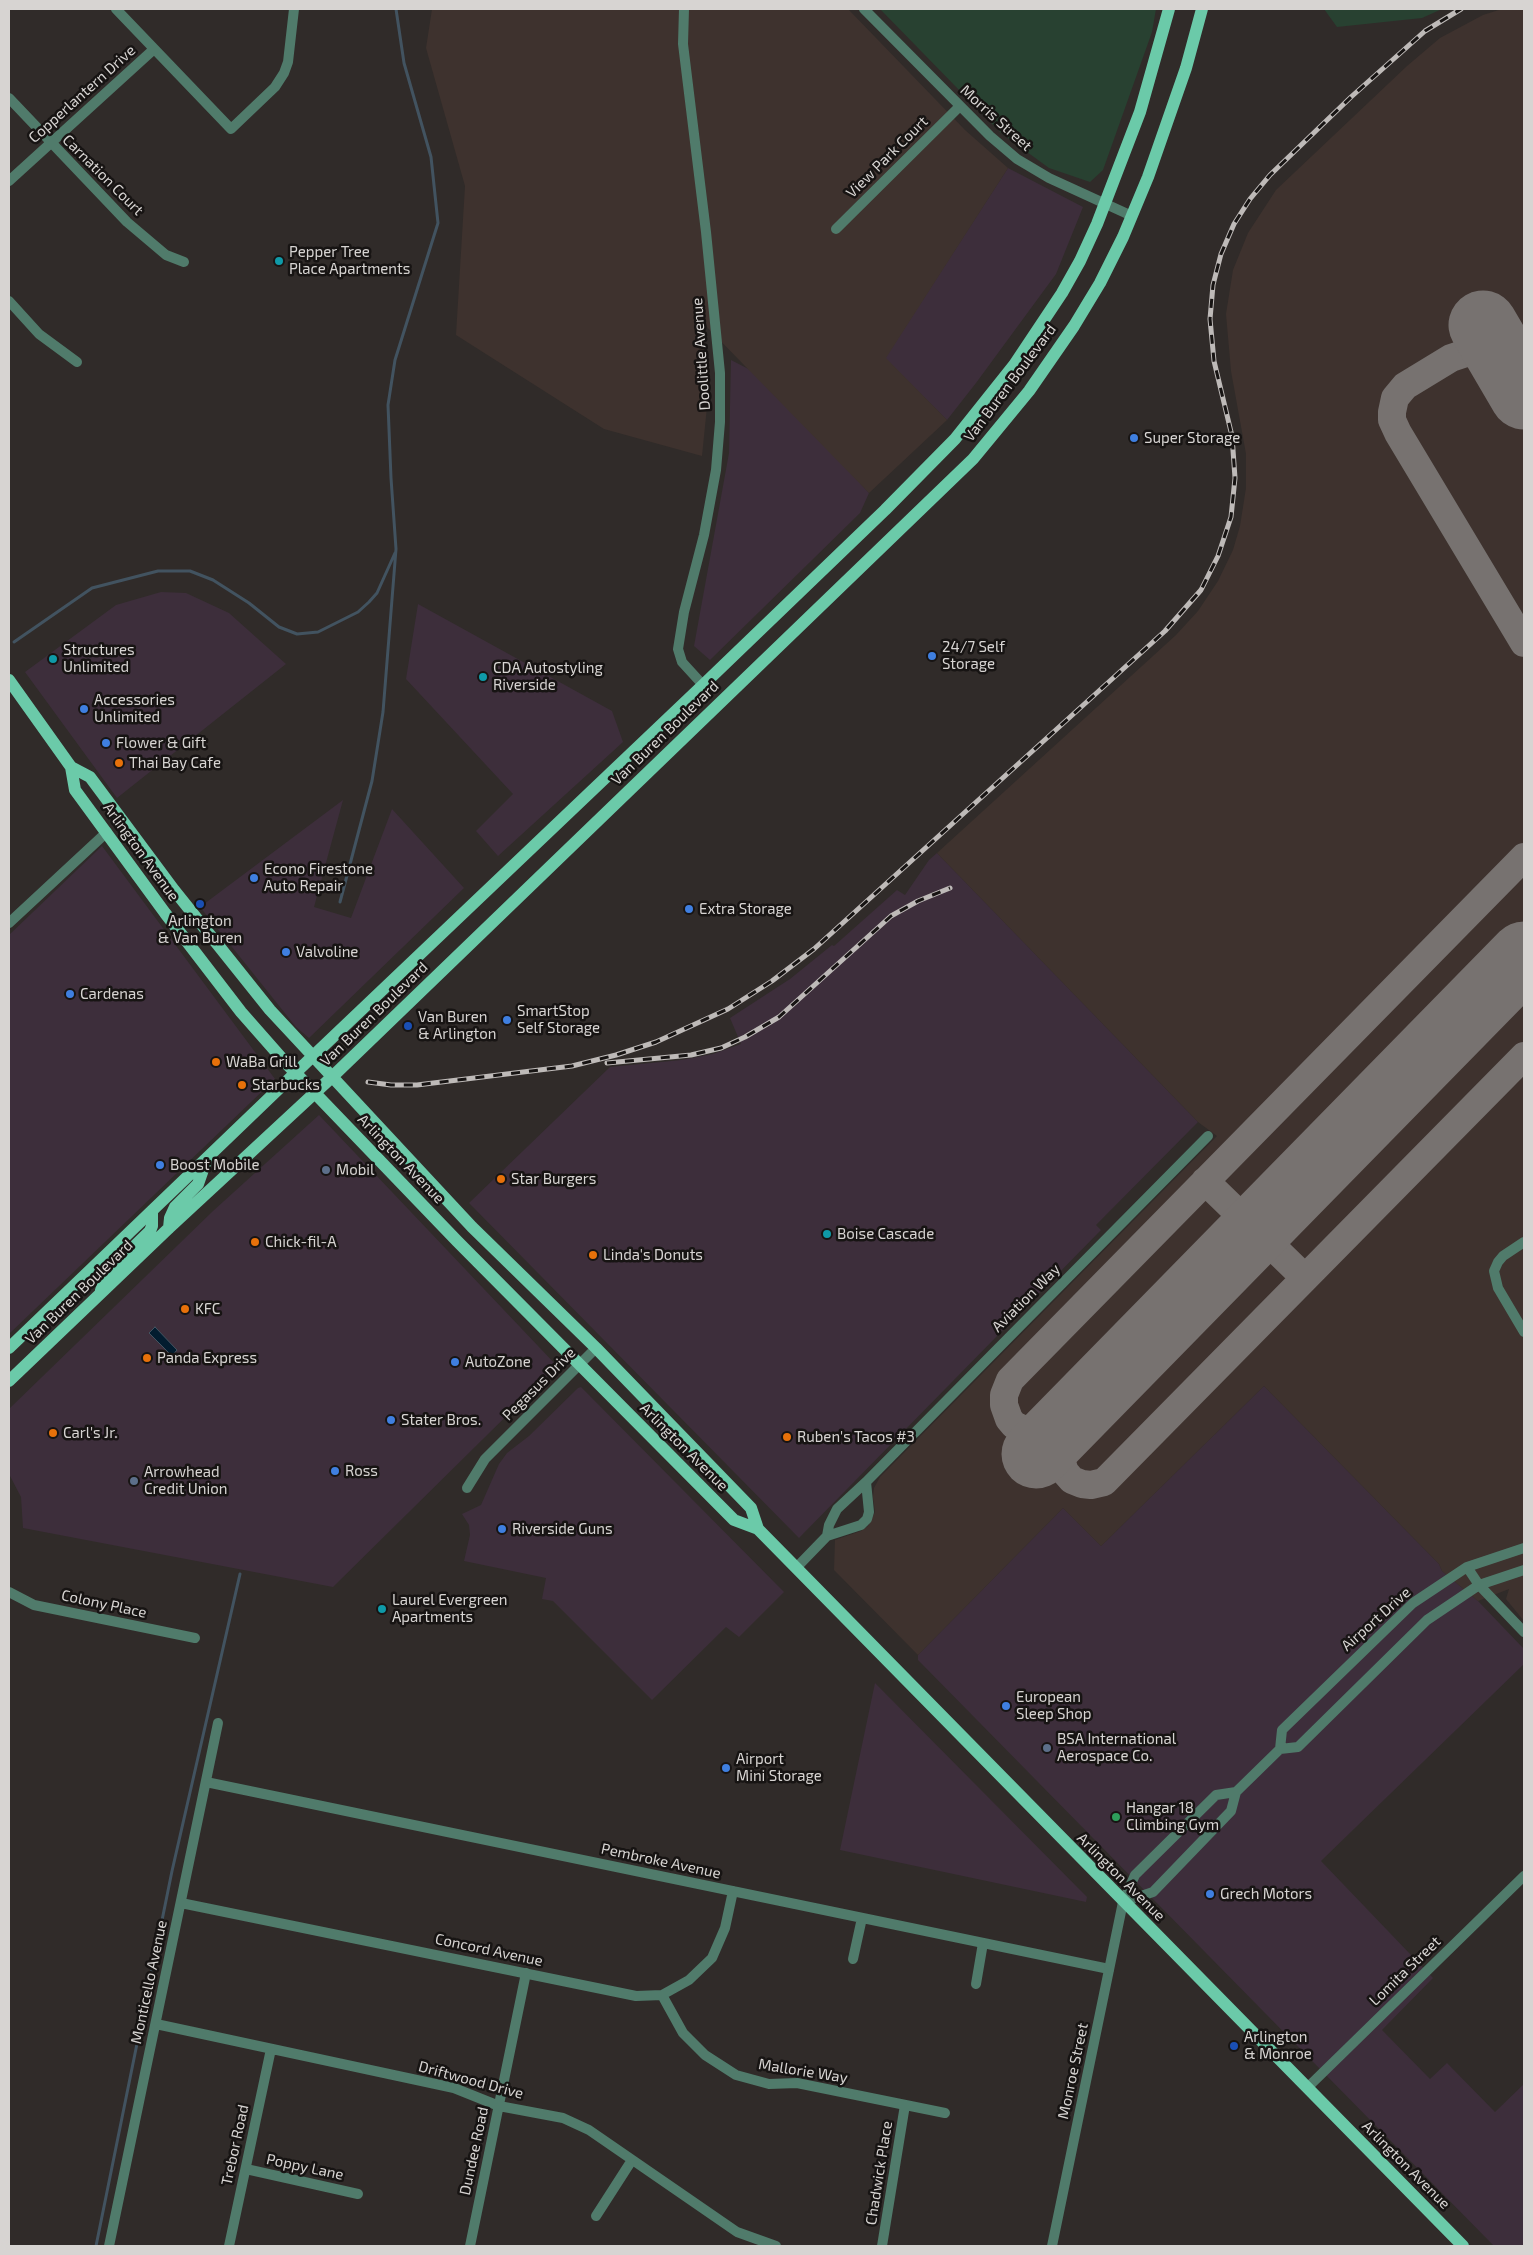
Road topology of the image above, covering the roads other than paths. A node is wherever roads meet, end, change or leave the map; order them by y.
1 (116, 9) edge
2 (294, 9) edge
3 (684, 9) edge
4 (864, 9) edge
5 (1170, 9) edge
6 (1202, 9) edge
7 (153, 50) junction
8 (9, 98) edge
9 (960, 106) junction
10 (50, 143) junction
11 (9, 181) edge
12 (1105, 204) junction
13 (1132, 216) junction
14 (836, 229) dead end
15 (184, 262) dead end
16 (9, 302) edge
17 (77, 362) dead end
18 (9, 680) edge
19 (703, 685) junction
20 (71, 767) junction
21 (107, 832) junction
22 (158, 869) junction
23 (9, 924) edge
24 (312, 1056) junction
25 (296, 1073) junction
26 (332, 1077) junction
27 (315, 1093) junction
28 (1208, 1136) dead end
29 (206, 1159) junction
30 (152, 1211) junction
31 (169, 1228) junction
32 (1524, 1242) edge
33 (98, 1297) junction
34 (1524, 1332) edge
35 (9, 1348) edge
36 (596, 1348) junction
37 (579, 1365) junction
38 (9, 1381) edge
39 (866, 1482) junction
40 (467, 1488) dead end
41 (758, 1529) junction
42 (827, 1536) junction
43 (1524, 1548) edge
44 (1468, 1567) junction
45 (796, 1568) junction
46 (1524, 1570) edge
47 (1479, 1585) junction
48 (9, 1592) edge
49 (1524, 1632) edge
50 (195, 1638) dead end
51 (218, 1723) dead end
52 (1280, 1750) junction
53 (206, 1782) junction
54 (1236, 1792) junction
55 (1524, 1876) edge
56 (733, 1891) junction
57 (1123, 1902) junction
58 (181, 1903) junction
59 (862, 1918) junction
60 (983, 1943) junction
61 (853, 1959) dead end
62 (1109, 1969) junction
63 (526, 1973) junction
64 (976, 1984) dead end
65 (662, 1995) junction
66 (156, 2024) junction
67 (271, 2049) junction
68 (1308, 2088) junction
69 (905, 2105) junction
70 (499, 2106) junction
71 (945, 2113) dead end
72 (632, 2160) junction
73 (246, 2169) junction
74 (358, 2194) dead end
75 (596, 2216) dead end
76 (110, 2246) edge
77 (229, 2246) edge
78 (470, 2246) edge
79 (776, 2246) edge
80 (882, 2246) edge
81 (1052, 2246) edge
82 (1463, 2246) edge

1 - 7 street
2 - 7 street
3 - 19 street, Doolittle Avenue
4 - 9 street, Morris Street
5 - 12 main road, Van Buren Boulevard
6 - 13 main road, Van Buren Boulevard
7 - 10 street, Copperlantern Drive
8 - 10 street, Carnation Court
9 - 12 street, Morris Street
9 - 14 street, View Park Court
10 - 11 street, Copperlantern Drive
10 - 15 street, Carnation Court
12 - 13 street, Morris Street
12 - 19 main road, Van Buren Boulevard
13 - 26 main road, Van Buren Boulevard
16 - 17 street
18 - 20 main road, Arlington Avenue
19 - 24 main road, Van Buren Boulevard
20 - 21 main road, Arlington Avenue
20 - 22 main road, Arlington Avenue
21 - 22 main road
21 - 23 street
21 - 25 main road, Arlington Avenue
22 - 24 main road, Arlington Avenue
24 - 25 main road, Van Buren Boulevard
24 - 26 main road, Arlington Avenue
25 - 27 main road, Arlington Avenue
25 - 29 main road, Van Buren Boulevard
26 - 27 main road, Van Buren Boulevard
26 - 36 main road, Arlington Avenue
27 - 31 main road, Van Buren Boulevard
27 - 37 main road, Arlington Avenue
28 - 39 street, Aviation Way
29 - 30 main road, Van Buren Boulevard
29 - 31 main road
30 - 33 main road
30 - 35 main road, Van Buren Boulevard
31 - 33 main road, Van Buren Boulevard
32 - 34 street
33 - 38 main road, Van Buren Boulevard
36 - 37 street, Pegasus Drive
36 - 41 main road, Arlington Avenue
37 - 40 street, Pegasus Drive
37 - 41 main road, Arlington Avenue
39 - 42 street, Aviation Way
39 - 42 street, Aviation Way
41 - 45 main road, Arlington Avenue
42 - 45 street, Aviation Way
43 - 44 street, Airport Drive
44 - 47 street
44 - 52 street, Airport Drive
45 - 57 main road, Arlington Avenue
46 - 47 street
47 - 49 street
47 - 52 street
48 - 50 street, Colony Place
51 - 53 street, Monticello Avenue
52 - 54 street
53 - 56 street, Pembroke Avenue
53 - 58 street, Monticello Avenue
54 - 57 street
54 - 57 street
55 - 68 street, Lomita Street
56 - 59 street, Pembroke Avenue
56 - 65 street, Concord Avenue
57 - 62 street, Monroe Street
57 - 68 main road, Arlington Avenue
58 - 63 street, Concord Avenue
58 - 66 street, Monticello Avenue
59 - 60 street, Pembroke Avenue
59 - 61 street
60 - 62 street, Pembroke Avenue
60 - 64 street
62 - 81 street, Monroe Street
63 - 65 street, Concord Avenue
63 - 70 street, Dundee Road
65 - 69 street, Mallorie Way
66 - 67 street, Driftwood Drive
66 - 76 street, Monticello Avenue
67 - 70 street, Driftwood Drive
67 - 73 street, Trebor Road
68 - 82 main road, Arlington Avenue
69 - 71 street, Mallorie Way
69 - 80 street, Chadwick Place
70 - 72 street, Driftwood Drive
70 - 78 street, Dundee Road
72 - 75 street
72 - 79 street, Driftwood Drive
73 - 74 street, Poppy Lane
73 - 77 street, Trebor Road

